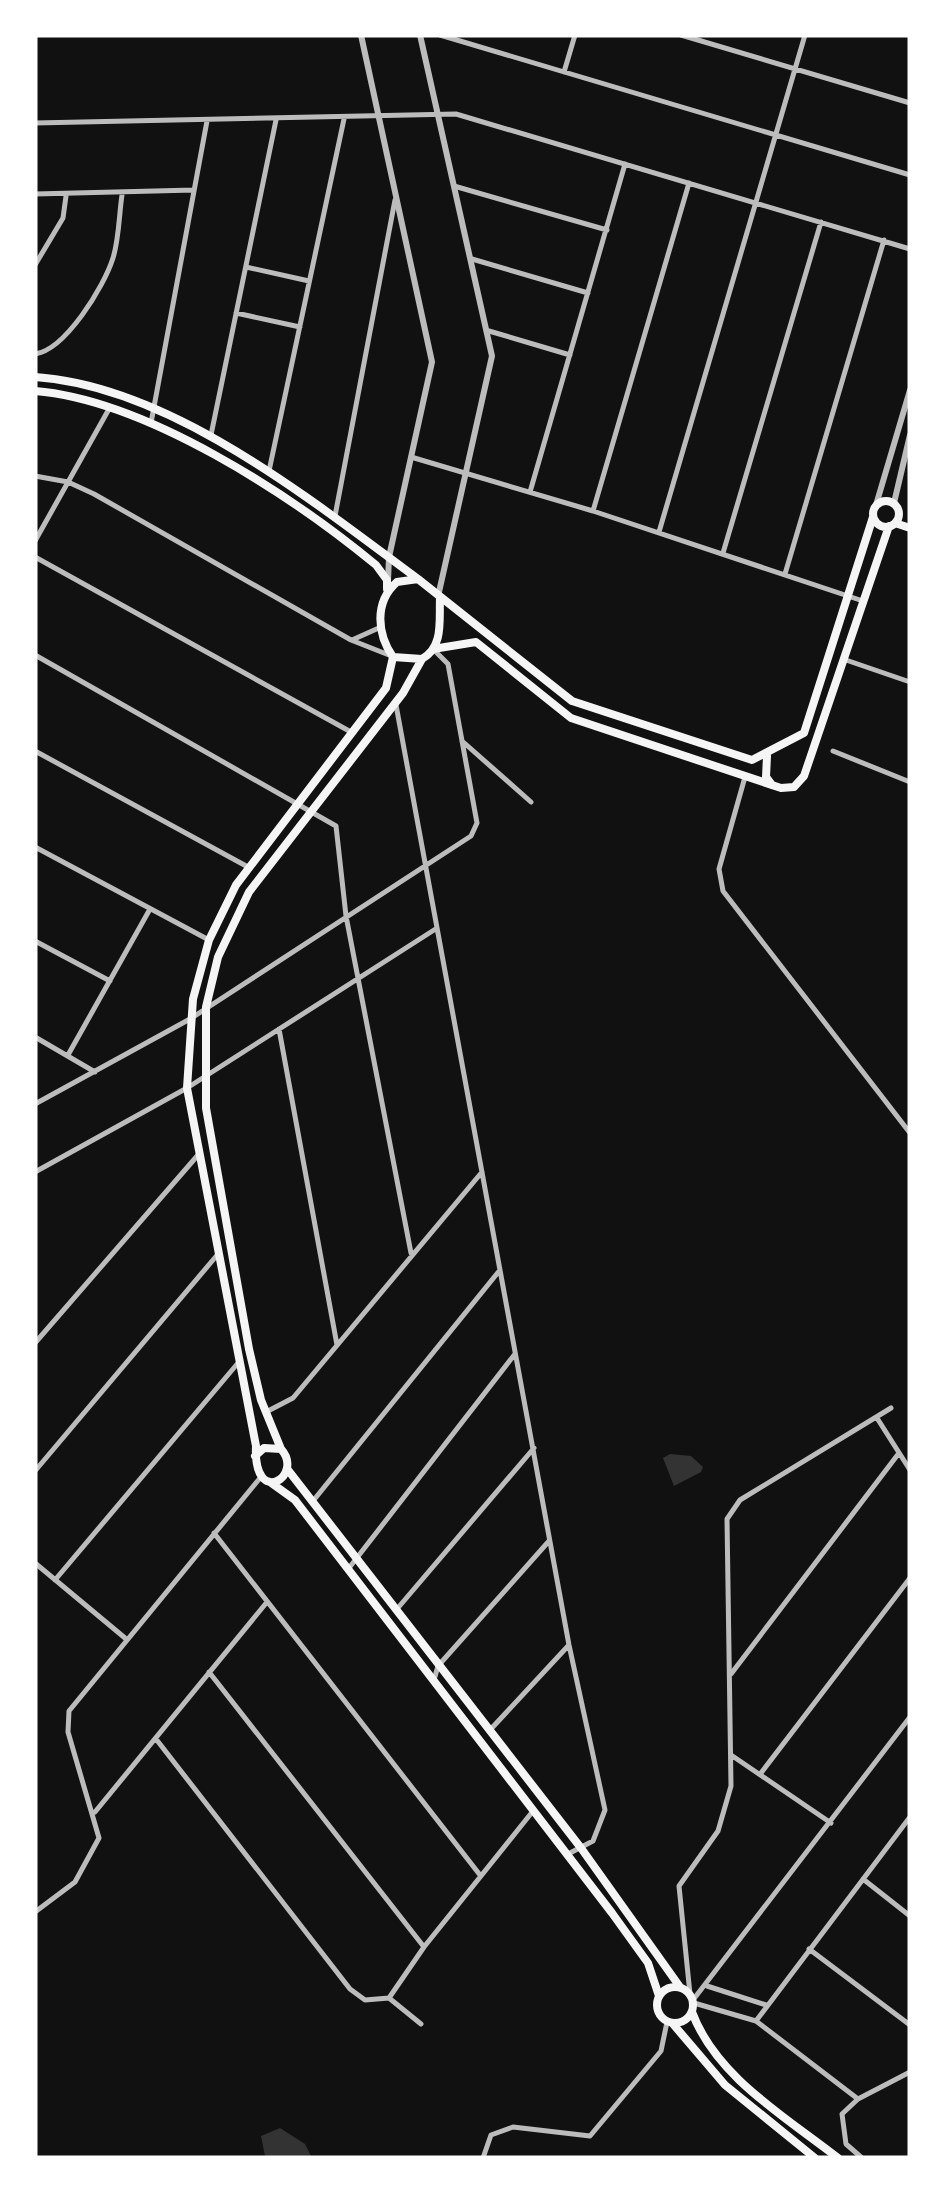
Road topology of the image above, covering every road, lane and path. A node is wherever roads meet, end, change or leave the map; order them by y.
1 (361, 35) edge
2 (420, 35) edge
3 (440, 35) edge
4 (575, 35) edge
5 (681, 35) edge
6 (805, 35) edge
7 (796, 70) junction
8 (564, 72) junction
9 (910, 103) edge
10 (438, 114) junction
11 (344, 118) junction
12 (380, 118) junction
13 (276, 120) junction
14 (207, 121) junction
15 (35, 123) edge
16 (775, 135) junction
17 (625, 164) junction
18 (910, 175) edge
19 (689, 182) junction
20 (454, 186) junction
21 (194, 190) junction
22 (35, 194) edge
23 (122, 195) junction
24 (66, 196) junction
25 (396, 198) junction
26 (756, 202) junction
27 (820, 222) junction
28 (607, 230) junction
29 (884, 240) junction
30 (910, 249) edge
31 (472, 259) junction
32 (35, 265) edge
33 (246, 268) junction
34 (309, 281) junction
35 (588, 293) junction
36 (236, 313) junction
37 (300, 327) junction
38 (489, 331) junction
39 (35, 354) edge
40 (570, 355) junction
41 (35, 377) edge
42 (910, 390) edge
43 (35, 391) edge
44 (110, 408) junction
45 (152, 410) junction
46 (150, 426) junction
47 (910, 435) edge
48 (210, 438) junction
49 (411, 458) junction
50 (269, 471) junction
51 (466, 473) junction
52 (35, 476) edge
53 (68, 482) junction
54 (530, 492) junction
55 (876, 505) junction
56 (896, 506) junction
57 (593, 511) junction
58 (335, 516) junction
59 (910, 516) edge
60 (873, 517) junction
61 (892, 525) junction
62 (910, 528) edge
63 (659, 532) junction
64 (35, 541) edge
65 (723, 553) junction
66 (35, 557) edge
67 (389, 557) junction
68 (784, 574) junction
69 (418, 578) junction
70 (387, 589) junction
71 (440, 595) junction
72 (848, 596) junction
73 (862, 602) junction
74 (381, 627) junction
75 (351, 640) junction
76 (434, 649) junction
77 (35, 654) edge
78 (393, 656) junction
79 (422, 659) junction
80 (842, 659) junction
81 (910, 682) edge
82 (395, 702) junction
83 (351, 732) junction
84 (460, 740) junction
85 (788, 746) junction
86 (35, 751) edge
87 (833, 751) dead end
88 (767, 756) junction
89 (806, 768) junction
90 (745, 777) junction
91 (910, 782) edge
92 (772, 785) junction
93 (298, 800) junction
94 (531, 802) dead end
95 (311, 808) junction
96 (35, 847) edge
97 (426, 864) junction
98 (248, 867) junction
99 (150, 908) junction
100 (346, 916) junction
101 (435, 929) junction
102 (208, 940) junction
103 (35, 941) edge
104 (358, 977) junction
105 (110, 982) junction
106 (206, 1007) junction
107 (190, 1019) junction
108 (279, 1029) junction
109 (35, 1037) edge
110 (68, 1055) junction
111 (95, 1072) junction
112 (203, 1077) junction
113 (187, 1088) junction
114 (35, 1104) edge
115 (910, 1133) edge
116 (200, 1152) junction
117 (35, 1172) edge
118 (482, 1172) junction
119 (220, 1251) junction
120 (410, 1252) junction
121 (500, 1270) junction
122 (35, 1343) edge
123 (337, 1345) junction
124 (516, 1354) junction
125 (240, 1360) junction
126 (891, 1408) dead end
127 (266, 1412) junction
128 (876, 1417) junction
129 (534, 1448) junction
130 (281, 1449) junction
131 (898, 1453) junction
132 (255, 1456) junction
133 (288, 1470) junction
134 (910, 1470) edge
135 (35, 1471) edge
136 (260, 1478) junction
137 (270, 1482) junction
138 (312, 1501) junction
139 (214, 1534) junction
140 (551, 1539) junction
141 (356, 1556) junction
142 (35, 1563) edge
143 (349, 1568) junction
144 (910, 1578) edge
145 (56, 1580) junction
146 (267, 1602) junction
147 (397, 1609) junction
148 (126, 1639) junction
149 (570, 1645) junction
150 (438, 1666) junction
151 (209, 1672) junction
152 (729, 1676) junction
153 (434, 1680) junction
154 (910, 1717) edge
155 (488, 1732) junction
156 (156, 1738) junction
157 (731, 1755) junction
158 (760, 1773) junction
159 (534, 1811) junction
160 (95, 1812) junction
161 (910, 1816) edge
162 (831, 1823) junction
163 (581, 1848) junction
164 (568, 1854) junction
165 (480, 1874) junction
166 (863, 1879) junction
167 (35, 1912) edge
168 (910, 1916) edge
169 (424, 1946) junction
170 (809, 1949) junction
171 (706, 1986) junction
172 (680, 1987) junction
173 (659, 1996) junction
174 (390, 1998) junction
175 (692, 2002) junction
176 (766, 2005) junction
177 (756, 2021) junction
178 (670, 2023) junction
179 (421, 2024) dead end
180 (910, 2025) edge
181 (910, 2072) edge
182 (858, 2099) junction
183 (483, 2158) edge
184 (814, 2158) edge
185 (838, 2158) edge
186 (862, 2158) edge

1 - 12 street
2 - 10 street
3 - 8 street
4 - 8 street
5 - 7 street
6 - 7 street
7 - 9 street
7 - 16 street
8 - 16 street
10 - 12 street
10 - 17 street
10 - 20 street
11 - 12 street
11 - 13 street
11 - 34 street
12 - 25 street
13 - 14 street
13 - 33 street
14 - 15 street
14 - 21 street
16 - 18 street
16 - 26 street
17 - 19 street
17 - 28 street
19 - 26 street
19 - 57 street
20 - 28 street
20 - 31 street
21 - 23 street
21 - 45 street
22 - 24 street
23 - 24 street
23 - 39 street
24 - 32 street
25 - 49 street
25 - 58 street
26 - 27 street
26 - 63 street
27 - 29 street
27 - 65 street
28 - 35 street
29 - 30 street
29 - 68 street
31 - 35 street
31 - 38 street
33 - 34 street
33 - 36 street
34 - 37 street
35 - 40 street
36 - 37 street
36 - 48 street
37 - 50 street
38 - 40 street
38 - 51 street
40 - 54 street
41 - 45 main road
42 - 55 street
43 - 44 main road
44 - 46 main road
44 - 53 street
45 - 46 street
45 - 48 main road
46 - 70 main road
47 - 56 street
48 - 50 main road
49 - 51 street
49 - 67 street
50 - 58 main road
51 - 54 street
51 - 71 street
52 - 53 street
53 - 64 street
53 - 75 street
54 - 57 street
55 - 56 main road
55 - 60 main road
56 - 59 main road
56 - 61 main road
57 - 63 street
58 - 67 main road
60 - 61 main road
60 - 72 main road
61 - 62 main road
61 - 73 main road
63 - 65 street
65 - 68 street
66 - 83 street
67 - 69 main road
67 - 70 street
68 - 72 street
69 - 70 main road
69 - 71 main road
70 - 74 main road
71 - 76 main road
71 - 88 main road
72 - 73 street
72 - 85 main road
73 - 80 main road
74 - 75 street
74 - 78 main road
75 - 78 street
76 - 79 main road
76 - 84 street
76 - 90 main road
77 - 93 street
78 - 79 main road
78 - 83 main road
79 - 82 main road
80 - 81 street
80 - 89 main road
82 - 95 main road
82 - 97 street
83 - 93 main road
84 - 94 street
84 - 97 street
85 - 88 main road
85 - 89 main road
86 - 98 street
87 - 91 street
88 - 92 main road
89 - 92 main road
90 - 92 main road
90 - 115 street
93 - 95 street
93 - 98 main road
95 - 100 street
95 - 106 main road
96 - 99 street
97 - 100 street
97 - 101 street
98 - 102 main road
99 - 102 street
99 - 105 street
100 - 104 street
100 - 106 street
101 - 104 street
101 - 118 street
102 - 107 main road
103 - 105 street
104 - 108 street
104 - 120 street
105 - 110 street
106 - 107 street
106 - 112 main road
107 - 111 street
107 - 113 main road
108 - 112 street
108 - 123 street
109 - 110 street
110 - 111 street
111 - 114 street
112 - 113 street
112 - 127 main road
113 - 116 main road
113 - 117 street
116 - 119 main road
116 - 122 street
118 - 120 street
118 - 121 street
119 - 125 main road
119 - 135 street
120 - 123 street
121 - 124 street
121 - 138 street
123 - 127 street
124 - 129 street
124 - 141 street
125 - 132 main road
125 - 145 street
126 - 128 street
127 - 130 main road
128 - 131 street
128 - 152 street
129 - 140 street
129 - 147 street
130 - 132 main road
130 - 133 main road
131 - 134 street
131 - 152 street
132 - 136 main road
133 - 137 main road
133 - 138 main road
136 - 137 main road
136 - 139 street
137 - 143 main road
138 - 141 main road
139 - 146 street
139 - 148 street
140 - 149 street
140 - 150 street
141 - 143 street
141 - 147 main road
142 - 145 street
143 - 153 main road
144 - 158 street
145 - 148 street
146 - 151 street
146 - 165 street
147 - 150 main road
148 - 160 street
149 - 155 street
149 - 163 street
150 - 153 street
150 - 155 main road
151 - 156 street
151 - 169 street
152 - 157 street
153 - 159 main road
154 - 162 street
155 - 163 main road
156 - 160 street
156 - 174 street
157 - 158 street
157 - 175 street
158 - 162 street
159 - 164 main road
159 - 165 street
160 - 167 street
161 - 166 street
162 - 171 street
163 - 164 street
163 - 172 main road
164 - 173 main road
165 - 169 street
166 - 168 street
166 - 170 street
169 - 174 street
170 - 176 street
170 - 180 street
171 - 175 street
171 - 176 street
172 - 173 main road
172 - 175 main road
173 - 178 main road
174 - 179 street
175 - 177 street
175 - 178 main road
175 - 185 main road
176 - 177 street
177 - 182 street
178 - 183 street
178 - 184 main road
181 - 182 street
182 - 186 street

